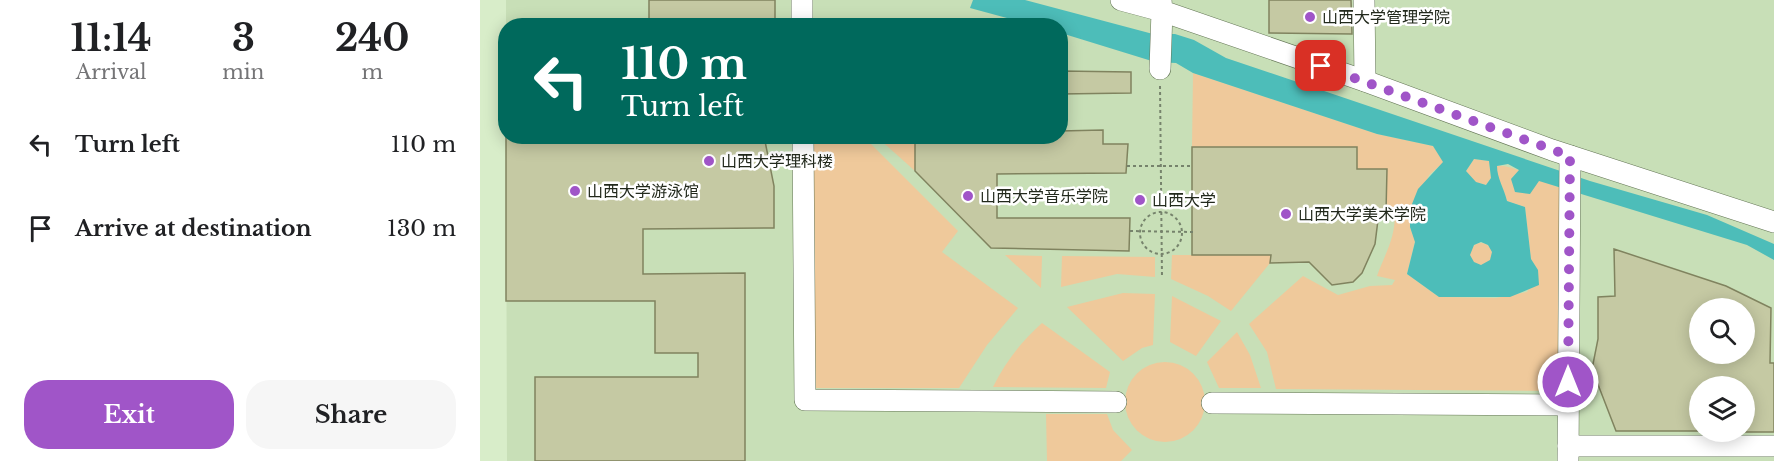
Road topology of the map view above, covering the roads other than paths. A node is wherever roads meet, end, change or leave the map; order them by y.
1 (802, 0) edge
2 (1121, 0) edge
3 (1364, 0) edge
4 (802, 18) edge
5 (1161, 35) edge
6 (1365, 81) junction
7 (803, 144) edge
8 (1570, 162) junction
9 (1774, 222) edge
10 (1116, 402) dead end
11 (1212, 403) dead end
12 (1568, 405) junction
13 (1774, 446) edge
14 (1568, 454) edge

1 - 4 lane
2 - 5 lane
3 - 6 lane
5 - 6 lane
6 - 8 lane
7 - 10 lane
8 - 9 lane
8 - 12 lane
11 - 12 lane
12 - 14 lane
13 - 14 lane

